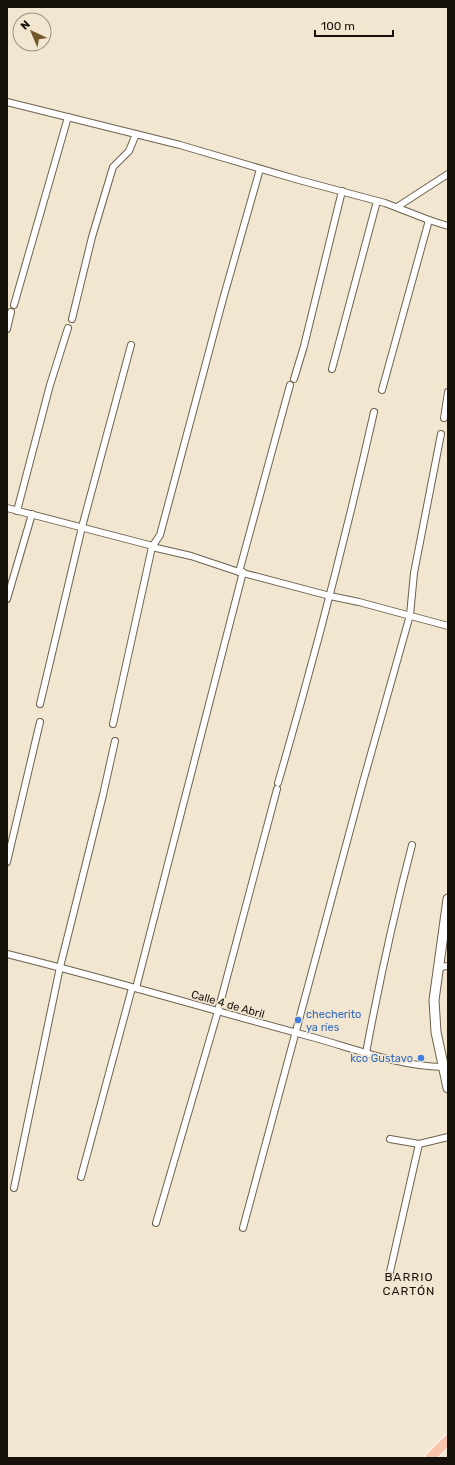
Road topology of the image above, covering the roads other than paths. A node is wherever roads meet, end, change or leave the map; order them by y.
1 (7, 102) edge
2 (68, 117) junction
3 (136, 134) junction
4 (260, 169) junction
5 (448, 174) edge
6 (342, 191) junction
7 (377, 200) junction
8 (397, 207) junction
9 (429, 220) junction
10 (448, 226) edge
11 (14, 305) dead end
12 (12, 312) dead end
13 (72, 319) dead end
14 (68, 328) dead end
15 (7, 329) edge
16 (131, 345) dead end
17 (332, 369) dead end
18 (294, 379) dead end
19 (290, 385) dead end
20 (382, 390) dead end
21 (448, 392) edge
22 (374, 412) dead end
23 (444, 418) dead end
24 (441, 434) dead end
25 (7, 508) edge
26 (17, 511) junction
27 (32, 514) junction
28 (82, 527) junction
29 (152, 547) junction
30 (241, 572) junction
31 (330, 596) junction
32 (7, 600) edge
33 (410, 616) junction
34 (448, 626) edge
35 (40, 704) dead end
36 (40, 722) dead end
37 (113, 724) dead end
38 (115, 741) dead end
39 (412, 845) dead end
40 (7, 862) edge
41 (448, 899) edge
42 (7, 954) edge
43 (60, 967) junction
44 (443, 967) edge
45 (134, 988) junction
46 (218, 1011) junction
47 (295, 1033) junction
48 (366, 1053) junction
49 (443, 1067) junction
50 (448, 1088) edge
51 (448, 1137) edge
52 (390, 1139) dead end
53 (419, 1144) junction
54 (81, 1178) dead end
55 (14, 1188) dead end
56 (156, 1223) dead end
57 (243, 1228) dead end
58 (389, 1276) dead end
59 (448, 1440) edge
60 (430, 1458) edge

1 - 2 street
2 - 3 street
2 - 11 street
3 - 4 street
3 - 13 street
4 - 6 street
4 - 29 street
5 - 8 street
6 - 7 street
6 - 18 street
7 - 8 street
7 - 17 street
8 - 9 street
9 - 10 street
9 - 20 street
12 - 15 street
14 - 26 street
16 - 28 street
19 - 30 street
21 - 23 street
22 - 31 street
24 - 33 street
25 - 26 street
26 - 27 street
27 - 28 street
27 - 32 street
28 - 29 street
28 - 35 street
29 - 30 street
29 - 37 street
30 - 31 street
30 - 45 street
31 - 33 street
31 - 46 street
33 - 34 street
33 - 47 street
36 - 40 street
38 - 43 street
39 - 48 street
41 - 44 street
42 - 43 street, Calle 4 de Abril
43 - 45 street, Calle 4 de Abril
43 - 55 street
44 - 49 street
45 - 46 street, Calle 4 de Abril
45 - 54 street
46 - 47 street, Calle 4 de Abril
46 - 56 street
47 - 48 street, Calle 4 de Abril
47 - 57 street
48 - 49 street, Calle 4 de Abril
49 - 50 street
51 - 53 street
52 - 53 street
53 - 58 street
59 - 60 main road

